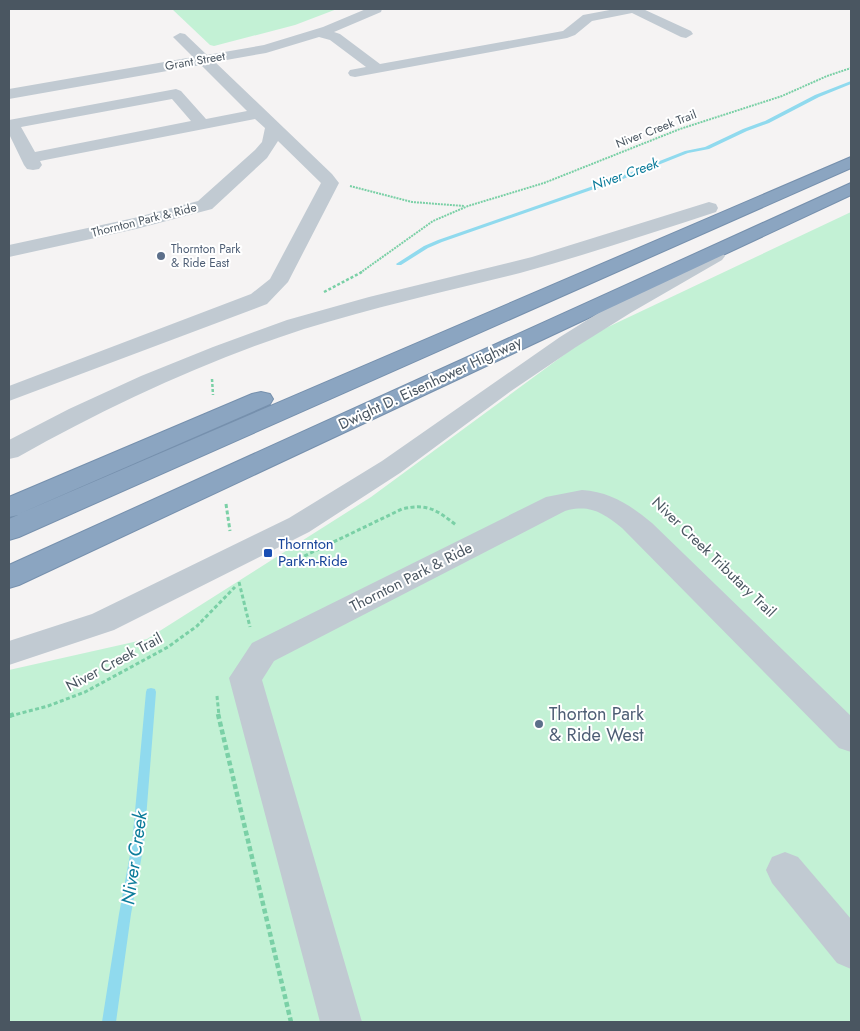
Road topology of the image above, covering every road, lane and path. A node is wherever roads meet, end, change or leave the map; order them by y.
1 (350, 9) edge
2 (376, 9) edge
3 (634, 9) edge
4 (320, 33) junction
5 (686, 34) dead end
6 (180, 38) dead end
7 (200, 56) junction
8 (851, 68) edge
9 (378, 69) junction
10 (355, 73) dead end
11 (9, 84) edge
12 (9, 94) edge
13 (266, 120) junction
14 (202, 124) junction
15 (851, 148) edge
16 (851, 162) edge
17 (330, 183) junction
18 (851, 188) edge
19 (468, 206) junction
20 (709, 208) junction
21 (760, 230) junction
22 (9, 251) edge
23 (321, 294) dead end
24 (9, 394) edge
25 (9, 451) edge
26 (9, 508) edge
27 (9, 530) edge
28 (463, 531) dead end
29 (284, 562) dead end
30 (9, 577) edge
31 (246, 578) dead end
32 (197, 626) dead end
33 (251, 630) dead end
34 (9, 653) edge
35 (9, 716) edge
36 (851, 738) edge
37 (785, 870) dead end
38 (851, 949) edge
39 (341, 1022) edge

1 - 7 street, Grant Street
2 - 4 street, Grant Street
3 - 5 street
3 - 9 street
4 - 7 street, Grant Street
4 - 9 street
6 - 7 street
7 - 11 street, Grant Street
7 - 12 street, Grant Street
7 - 13 street
8 - 19 path, Niver Creek Trail
9 - 10 street
13 - 14 street
13 - 17 street
13 - 22 street, Thornton Park & Ride
14 - 14 street
15 - 20 highway
16 - 27 highway
17 - 19 path, Niver Creek Trail
17 - 24 street
18 - 21 highway, Dwight D. Eisenhower Highway
19 - 23 path, Niver Creek Trail
20 - 25 street
20 - 26 highway
21 - 30 highway, Dwight D. Eisenhower Highway
21 - 34 street
28 - 29 path
31 - 33 path
32 - 35 path, Niver Creek Trail
36 - 39 street, Thornton Park & Ride
37 - 38 street

